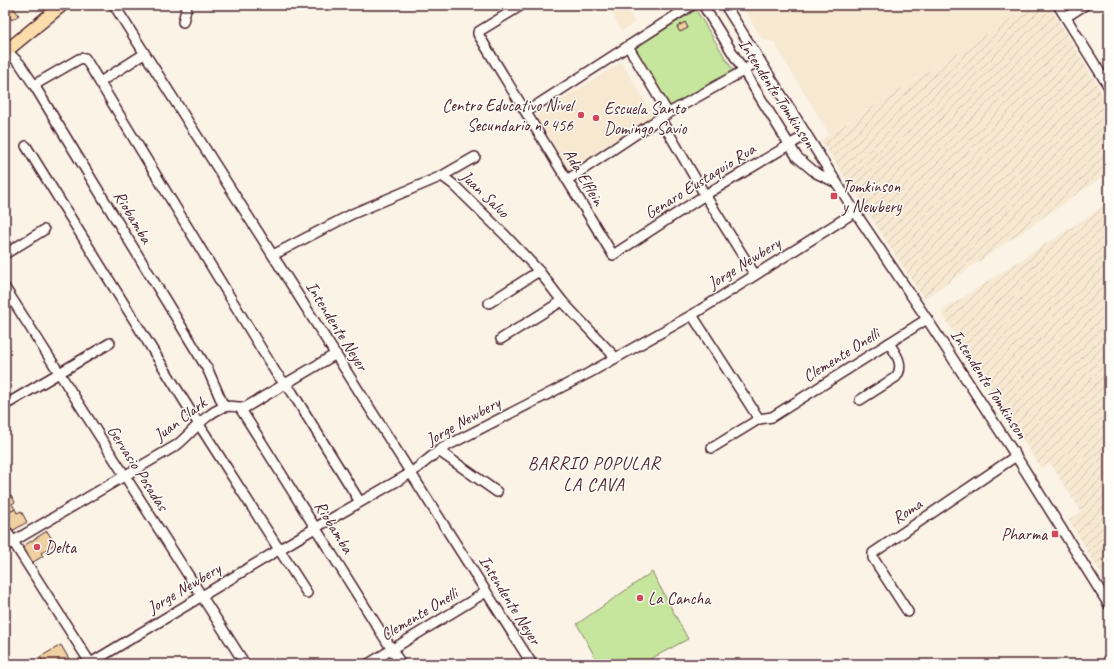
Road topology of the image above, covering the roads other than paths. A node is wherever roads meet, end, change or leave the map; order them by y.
1 (62, 5) edge
2 (114, 5) edge
3 (187, 5) edge
4 (522, 5) edge
5 (692, 5) edge
6 (703, 5) edge
7 (724, 5) edge
8 (1058, 5) edge
9 (1084, 5) edge
10 (1066, 17) junction
11 (183, 22) dead end
12 (628, 46) junction
13 (5, 51) edge
14 (144, 54) junction
15 (759, 60) junction
16 (743, 71) junction
17 (100, 82) junction
18 (34, 85) junction
19 (1109, 87) edge
20 (526, 112) junction
21 (668, 113) junction
22 (660, 118) junction
23 (806, 135) junction
24 (790, 144) junction
25 (26, 146) dead end
26 (475, 157) dead end
27 (442, 176) junction
28 (567, 180) junction
29 (838, 183) junction
30 (705, 195) junction
31 (855, 212) junction
32 (44, 230) dead end
33 (5, 254) edge
34 (273, 255) junction
35 (613, 255) joint
36 (538, 271) junction
37 (755, 275) junction
38 (5, 288) edge
39 (562, 300) junction
40 (489, 303) dead end
41 (692, 315) junction
42 (927, 319) junction
43 (501, 339) dead end
44 (110, 343) dead end
45 (889, 343) junction
46 (336, 354) junction
47 (615, 357) junction
48 (60, 374) junction
49 (285, 384) junction
50 (860, 400) dead end
51 (5, 406) edge
52 (224, 407) junction
53 (240, 408) junction
54 (758, 419) junction
55 (198, 423) junction
56 (712, 448) dead end
57 (439, 450) junction
58 (1016, 456) junction
59 (411, 473) junction
60 (124, 475) junction
61 (497, 492) dead end
62 (360, 502) junction
63 (315, 528) junction
64 (5, 529) edge
65 (13, 541) junction
66 (5, 546) edge
67 (280, 549) junction
68 (486, 592) junction
69 (306, 593) dead end
70 (201, 596) junction
71 (1109, 605) edge
72 (908, 612) dead end
73 (392, 650) junction
74 (90, 664) edge
75 (245, 664) edge
76 (368, 664) edge
77 (401, 664) edge
78 (532, 664) edge

1 - 13 main road
2 - 14 street, Intendente Neyer
3 - 11 street
4 - 20 street, Ada Elflein
5 - 12 street
6 - 16 street, Intendente Tomkinson
7 - 15 street, Intendente Tomkinson
8 - 10 street
9 - 10 street
10 - 19 street
12 - 20 street
12 - 21 street
13 - 18 street, Riobamba
14 - 17 street
14 - 34 street, Intendente Neyer
15 - 16 street
15 - 23 street, Intendente Tomkinson
16 - 21 street
16 - 24 street, Intendente Tomkinson
17 - 18 street
17 - 49 street
18 - 52 street, Riobamba
20 - 28 street, Ada Elflein
21 - 22 street
22 - 28 street
22 - 30 street
23 - 24 street, Genaro Eustaquio Rua
23 - 29 street, Intendente Tomkinson
24 - 29 street, Intendente Tomkinson
24 - 30 street, Genaro Eustaquio Rua
25 - 55 street
26 - 27 street
27 - 34 street, Juan Salvo
27 - 36 street, Juan Salvo
28 - 35 street, Ada Elflein
29 - 31 street, Intendente Tomkinson
30 - 35 street, Genaro Eustaquio Rua
30 - 37 street
31 - 37 street, Jorge Newbery
31 - 42 street, Intendente Tomkinson
32 - 33 street
34 - 46 street, Intendente Neyer
36 - 39 street, Juan Salvo
36 - 40 street
37 - 41 street, Jorge Newbery
38 - 48 street, Gervasio Posadas
39 - 43 street
39 - 47 street, Juan Salvo
41 - 47 street, Jorge Newbery
41 - 54 street
42 - 45 street, Clemente Onelli
42 - 58 street, Intendente Tomkinson
44 - 48 street
45 - 50 street
45 - 54 street, Clemente Onelli
46 - 49 street, Juan Clark
46 - 59 street, Intendente Neyer
47 - 57 street, Jorge Newbery
48 - 51 street
48 - 60 street, Gervasio Posadas
49 - 53 street, Juan Clark
49 - 62 street
52 - 53 street, Juan Clark
52 - 55 street, Juan Clark
53 - 63 street, Riobamba
54 - 56 street
55 - 60 street, Juan Clark
55 - 67 street
57 - 59 street, Jorge Newbery
57 - 61 street
58 - 71 street, Intendente Tomkinson
58 - 72 street, Roma
59 - 62 street, Jorge Newbery
59 - 68 street, Intendente Neyer
60 - 65 street, Juan Clark
60 - 70 street, Gervasio Posadas
62 - 63 street, Jorge Newbery
63 - 67 street, Jorge Newbery
63 - 73 street, Riobamba
64 - 65 street
65 - 66 street, Juan Clark
65 - 74 street
67 - 69 street
67 - 70 street, Jorge Newbery
68 - 73 street, Clemente Onelli
68 - 78 street, Intendente Neyer
70 - 74 street, Jorge Newbery
70 - 75 street, Gervasio Posadas
73 - 76 street, Clemente Onelli
73 - 77 street, Riobamba

